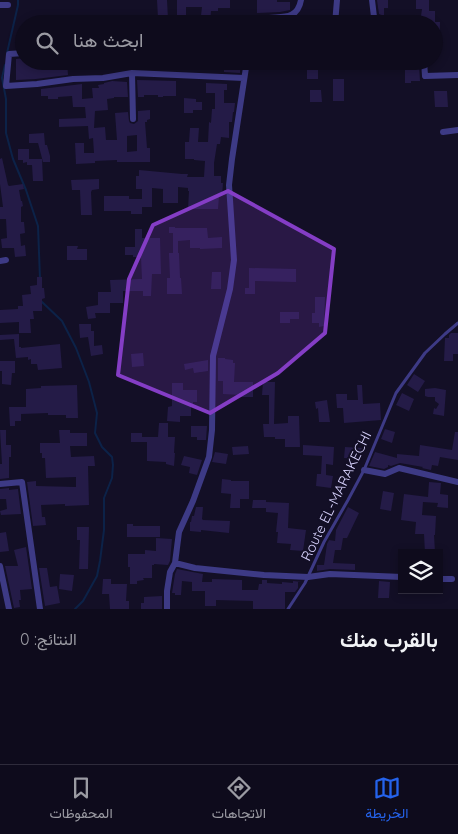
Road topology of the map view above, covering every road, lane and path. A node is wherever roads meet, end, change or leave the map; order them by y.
1 (301, 0) edge
2 (337, 0) edge
3 (372, 0) edge
4 (0, 5) edge
5 (8, 5) dead end
6 (291, 15) edge
7 (336, 15) edge
8 (374, 15) edge
9 (15, 54) edge
10 (245, 70) edge
11 (425, 70) edge
12 (132, 74) junction
13 (458, 75) edge
14 (244, 78) junction
15 (133, 119) dead end
16 (458, 130) edge
17 (443, 132) dead end
18 (458, 323) edge
19 (364, 470) junction
20 (458, 482) edge
21 (0, 484) edge
22 (175, 563) junction
23 (0, 566) edge
24 (308, 577) junction
25 (398, 577) edge
26 (443, 579) edge
27 (452, 579) dead end
28 (9, 609) edge
29 (40, 609) edge
30 (167, 609) edge
31 (288, 609) edge

1 - 6 street
2 - 7 street
3 - 8 street
4 - 5 street
9 - 12 street
10 - 14 street
11 - 13 street
12 - 14 street
12 - 15 street
14 - 22 street
16 - 17 street
18 - 19 lane, Route EL-MARAKECHI
19 - 20 street
19 - 24 lane, Route EL-MARAKECHI
21 - 29 street
22 - 24 street
22 - 30 street
23 - 28 street
24 - 25 street
24 - 31 lane, Route EL-MARAKECHI
26 - 27 street

